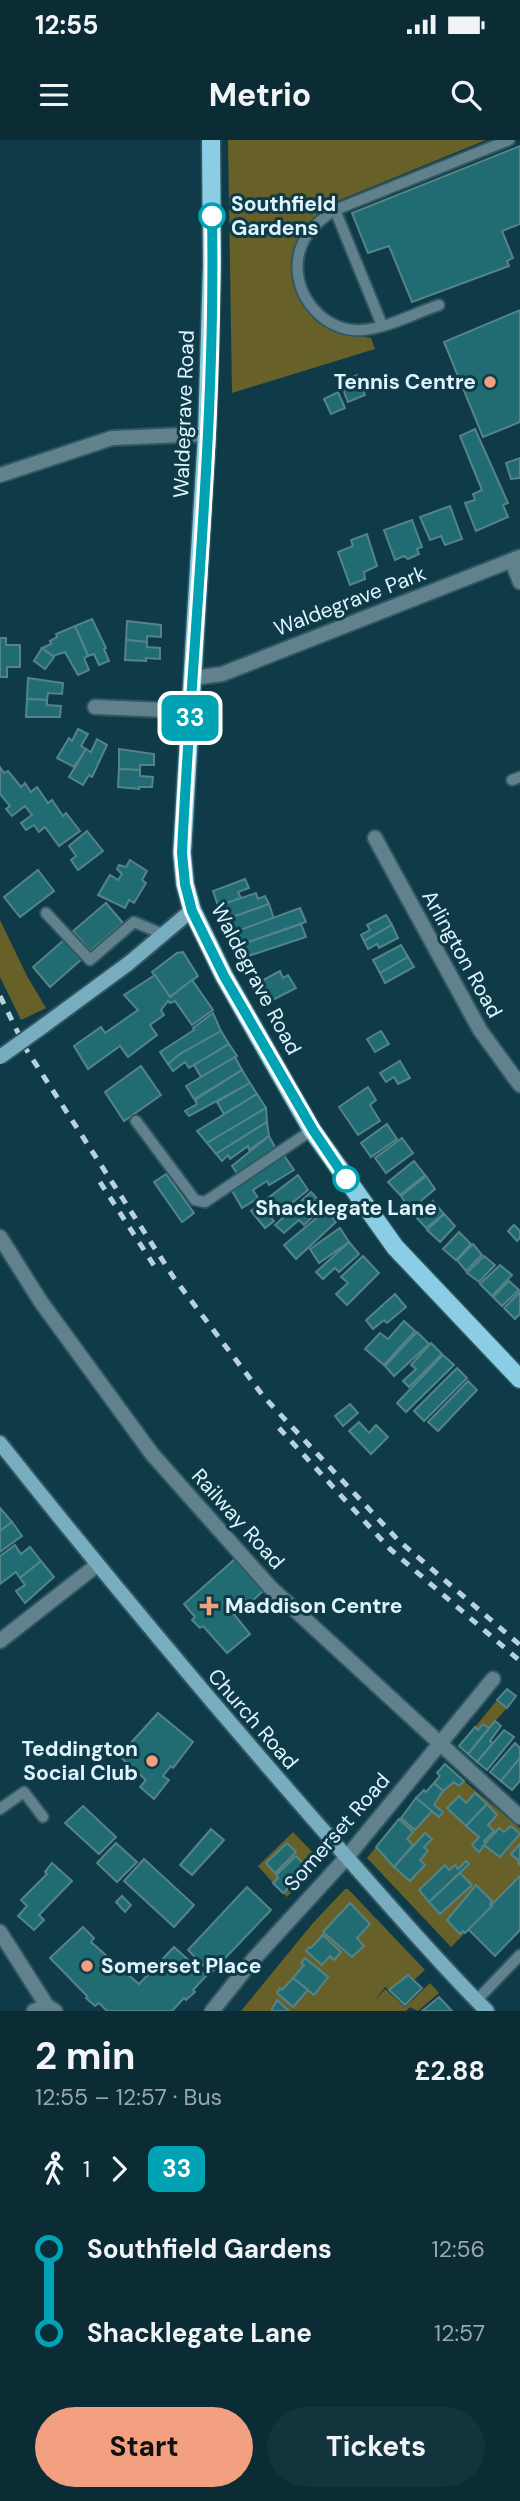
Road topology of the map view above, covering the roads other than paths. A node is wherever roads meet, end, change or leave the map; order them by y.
1 (211, 140) edge
2 (509, 140) edge
3 (335, 210) junction
4 (439, 304) dead end
5 (382, 325) junction
6 (207, 434) junction
7 (0, 475) edge
8 (516, 559) edge
9 (520, 582) edge
10 (193, 678) junction
11 (94, 707) dead end
12 (191, 711) junction
13 (375, 838) dead end
14 (192, 911) junction
15 (46, 913) dead end
16 (163, 934) junction
17 (0, 1057) edge
18 (520, 1085) edge
19 (136, 1121) dead end
20 (313, 1130) junction
21 (0, 1237) edge
22 (520, 1379) edge
23 (0, 1443) edge
24 (97, 1565) junction
25 (0, 1641) edge
26 (493, 1679) dead end
27 (439, 1745) junction
28 (0, 1809) edge
29 (520, 1817) edge
30 (43, 1818) dead end
31 (346, 1857) junction
32 (0, 1933) edge
33 (520, 1955) edge
34 (482, 2006) edge
35 (46, 2009) edge
36 (212, 2011) edge

1 - 6 main road, Waldegrave Road
2 - 3 lane
3 - 5 lane
3 - 5 lane
4 - 5 lane
6 - 7 street
6 - 10 main road, Waldegrave Road
8 - 9 street
8 - 10 street, Waldegrave Park
10 - 12 main road, Waldegrave Road
11 - 12 street
12 - 14 main road, Waldegrave Road
13 - 18 street, Arlington Road
14 - 16 main road
14 - 20 main road, Waldegrave Road
15 - 16 lane
16 - 17 main road, bridge
19 - 20 lane
20 - 22 main road, Waldegrave Road
21 - 27 street, Railway Road
23 - 24 main road, Church Road
24 - 25 street
24 - 31 main road, Church Road
26 - 27 street, Somerset Road
27 - 29 street, Railway Road
27 - 31 street, Somerset Road
28 - 30 lane
31 - 34 main road, Church Road
31 - 36 street, Somerset Road
32 - 35 street
33 - 34 lane

